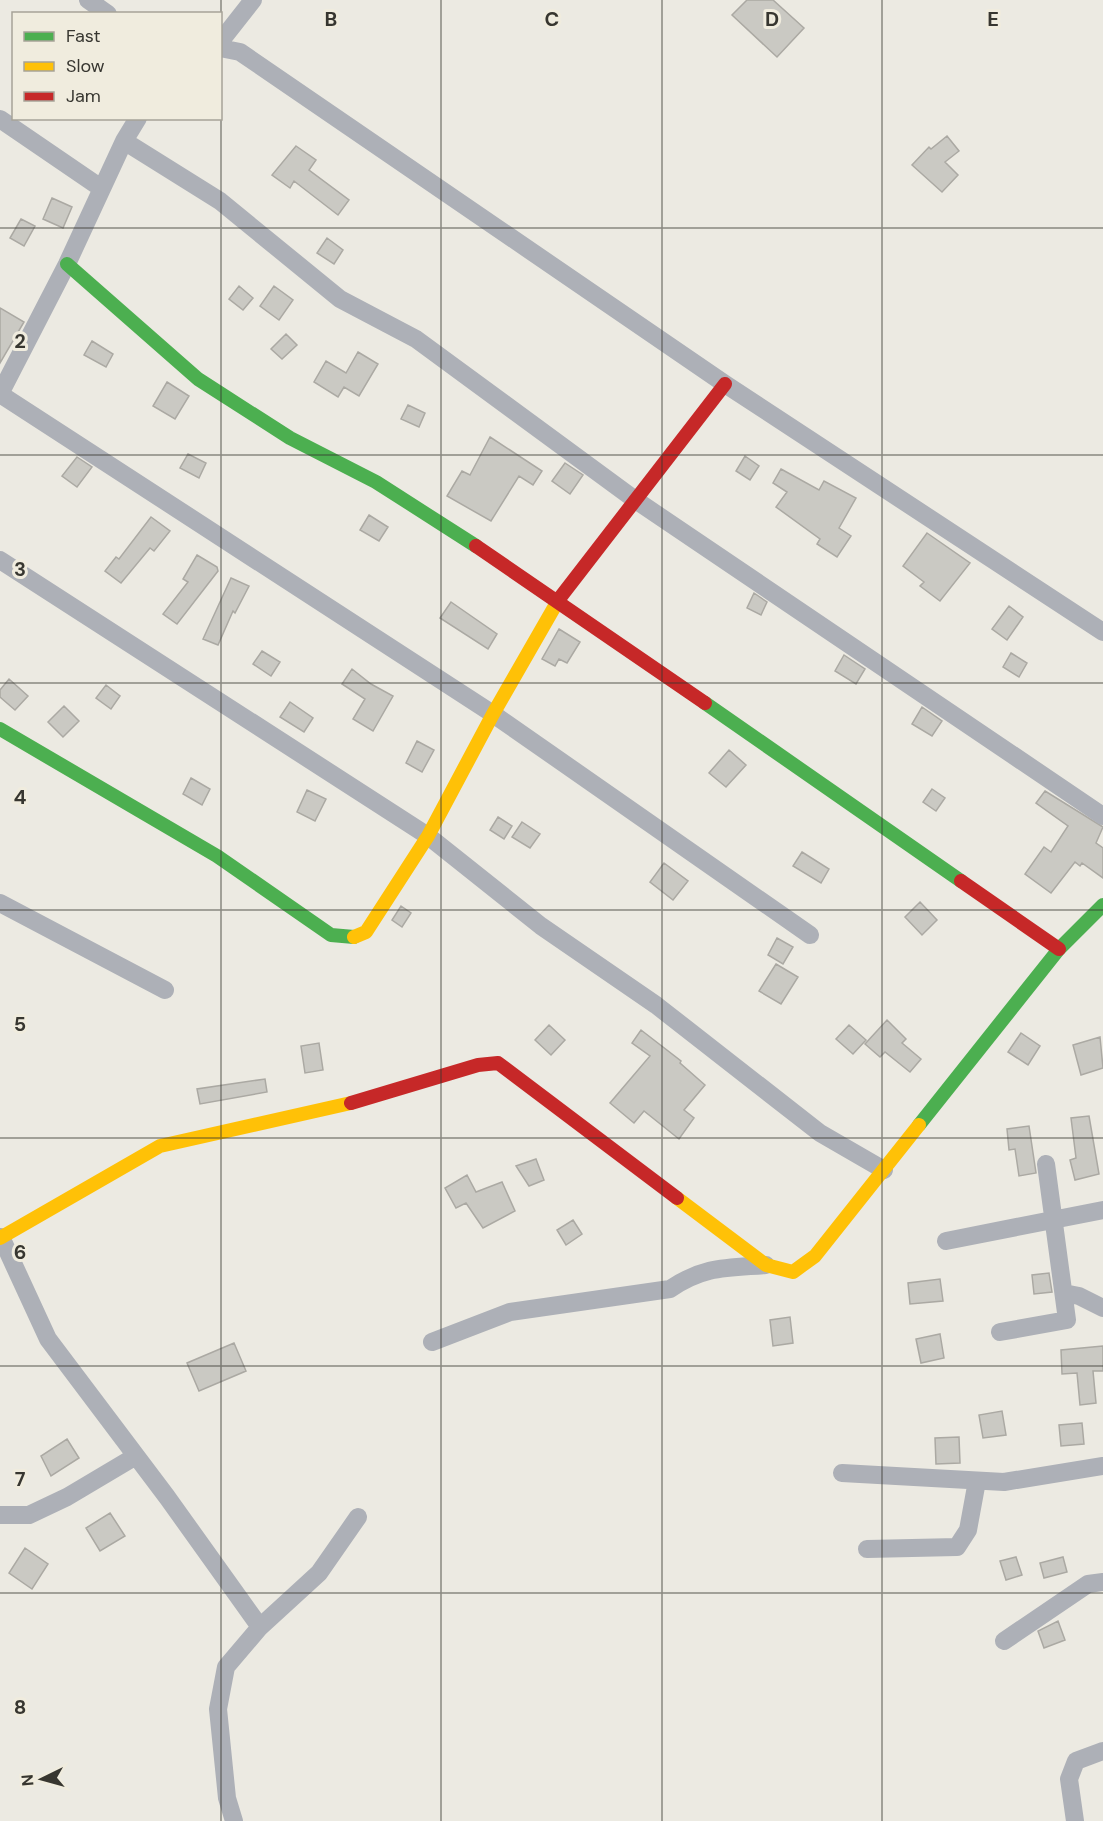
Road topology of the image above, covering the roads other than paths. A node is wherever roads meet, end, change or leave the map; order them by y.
1 (88, 0) edge
2 (253, 0) edge
3 (105, 12) edge
4 (222, 39) edge
5 (222, 48) edge
6 (0, 119) edge
7 (137, 120) edge
8 (124, 141) junction
9 (102, 189) junction
10 (67, 264) junction
11 (725, 384) junction
12 (0, 394) edge
13 (634, 500) junction
14 (0, 560) edge
15 (558, 601) junction
16 (1103, 632) edge
17 (493, 714) junction
18 (0, 729) edge
19 (1103, 816) edge
20 (428, 836) junction
21 (0, 903) edge
22 (1103, 905) edge
23 (810, 935) dead end
24 (1059, 949) junction
25 (165, 990) dead end
26 (1046, 1164) dead end
27 (884, 1170) junction
28 (1103, 1210) edge
29 (1054, 1222) junction
30 (1, 1238) edge
31 (946, 1241) dead end
32 (766, 1265) junction
33 (1064, 1293) junction
34 (1103, 1308) edge
35 (1000, 1332) dead end
36 (432, 1342) dead end
37 (136, 1456) junction
38 (1103, 1466) edge
39 (842, 1473) dead end
40 (977, 1481) junction
41 (0, 1515) edge
42 (358, 1517) dead end
43 (867, 1549) dead end
44 (1103, 1582) edge
45 (260, 1627) junction
46 (1004, 1641) dead end
47 (1103, 1751) edge
48 (234, 1821) edge
49 (1075, 1821) edge

1 - 3 street
2 - 4 street
5 - 11 street
6 - 9 street
7 - 8 street
8 - 9 street
8 - 13 street
9 - 10 street
10 - 12 street
10 - 15 street
11 - 13 street
11 - 16 street
12 - 17 street
13 - 15 street
13 - 19 street
14 - 20 street
15 - 17 street
15 - 24 street
17 - 20 street
17 - 23 street
18 - 20 street
20 - 27 street
21 - 25 street
22 - 24 street
24 - 27 street
26 - 29 street
27 - 32 street
28 - 29 street
29 - 31 street
29 - 33 street
30 - 32 street
30 - 37 street
32 - 36 street
33 - 34 street
33 - 35 street
37 - 41 street
37 - 45 street
38 - 40 street
39 - 40 street
40 - 43 street
42 - 45 street
44 - 46 street
45 - 48 street
47 - 49 street

